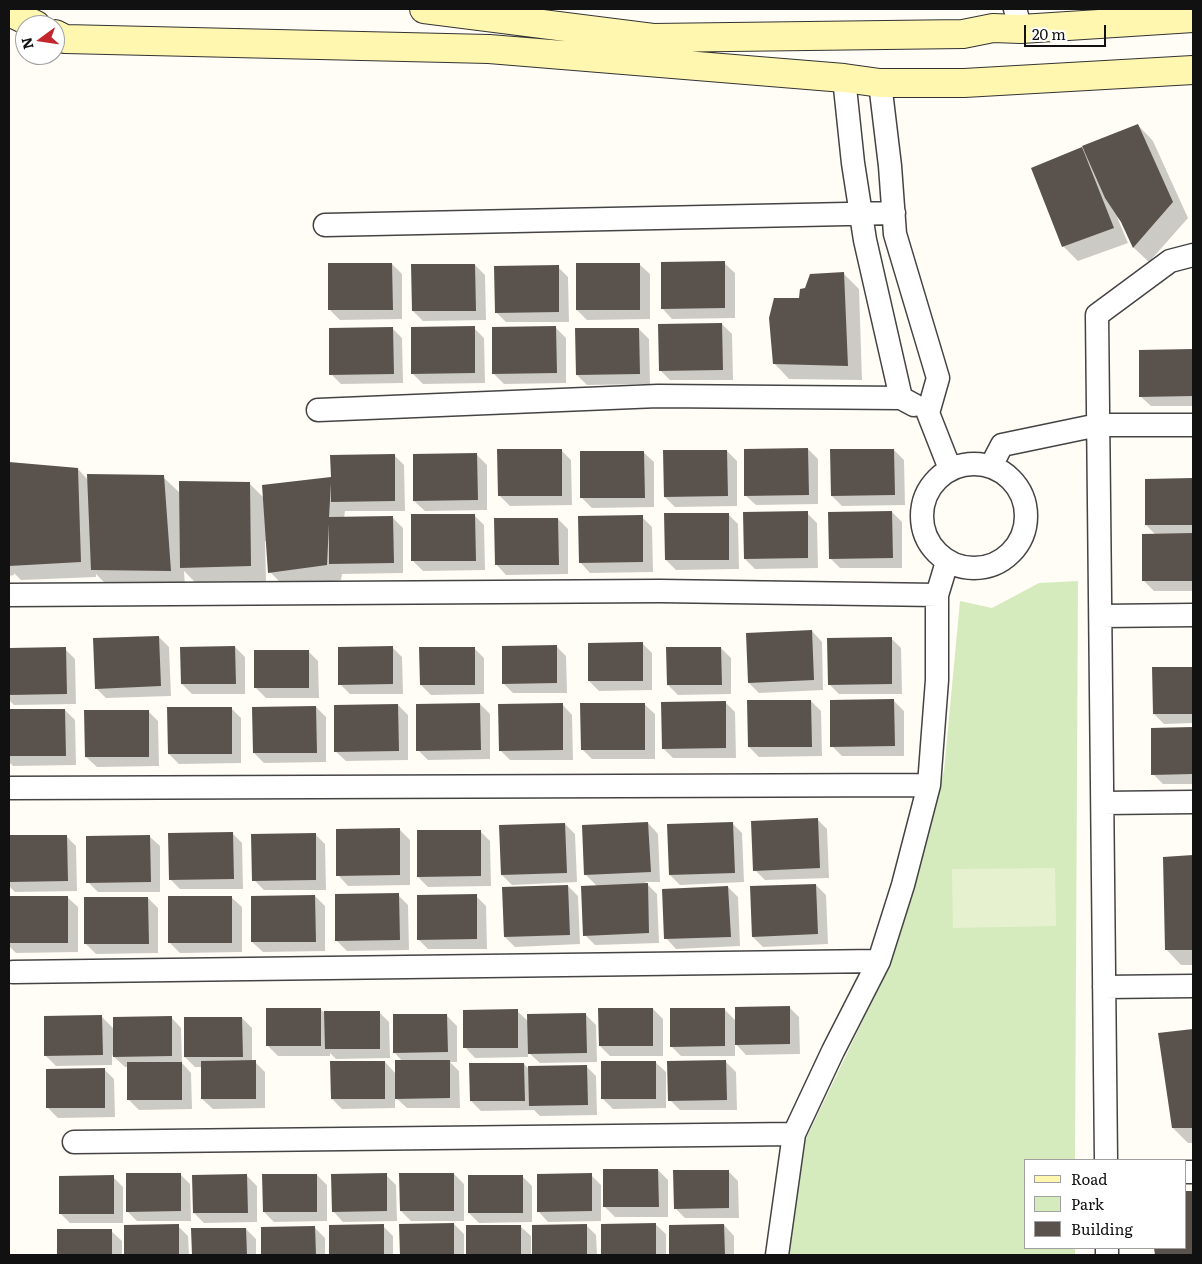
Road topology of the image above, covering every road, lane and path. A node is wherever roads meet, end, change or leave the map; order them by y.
1 (430, 9) edge
2 (1193, 18) edge
3 (1018, 19) edge
4 (65, 39) edge
5 (434, 48) junction
6 (1193, 70) edge
7 (844, 78) junction
8 (880, 83) junction
9 (861, 214) junction
10 (894, 214) junction
11 (325, 225) dead end
12 (1193, 255) edge
13 (901, 398) junction
14 (318, 410) dead end
15 (928, 413) junction
16 (1098, 425) junction
17 (1193, 426) edge
18 (991, 466) junction
19 (950, 469) junction
20 (947, 562) junction
21 (937, 595) junction
22 (9, 596) edge
23 (1193, 615) edge
24 (1101, 616) junction
25 (929, 785) junction
26 (9, 788) edge
27 (1193, 802) edge
28 (1103, 803) junction
29 (880, 960) junction
30 (14, 972) dead end
31 (1193, 986) edge
32 (1104, 987) junction
33 (794, 1134) junction
34 (74, 1142) dead end
35 (1106, 1159) edge
36 (777, 1255) edge

1 - 3 street
1 - 5 street
2 - 3 street
4 - 5 street
5 - 7 street
6 - 8 street
7 - 8 street
7 - 9 street
8 - 10 street
9 - 10 street
9 - 11 street
9 - 13 street
10 - 15 street
12 - 16 street
13 - 14 street
13 - 15 street
15 - 19 street
16 - 17 street
16 - 18 street
16 - 24 street
18 - 19 street
18 - 20 street
19 - 20 street
20 - 21 street
21 - 22 street
21 - 25 street
23 - 24 street
24 - 28 street
25 - 26 street
25 - 29 street
27 - 28 street
28 - 32 street
29 - 30 street
29 - 33 street
31 - 32 street
32 - 35 street
33 - 34 street
33 - 36 street

